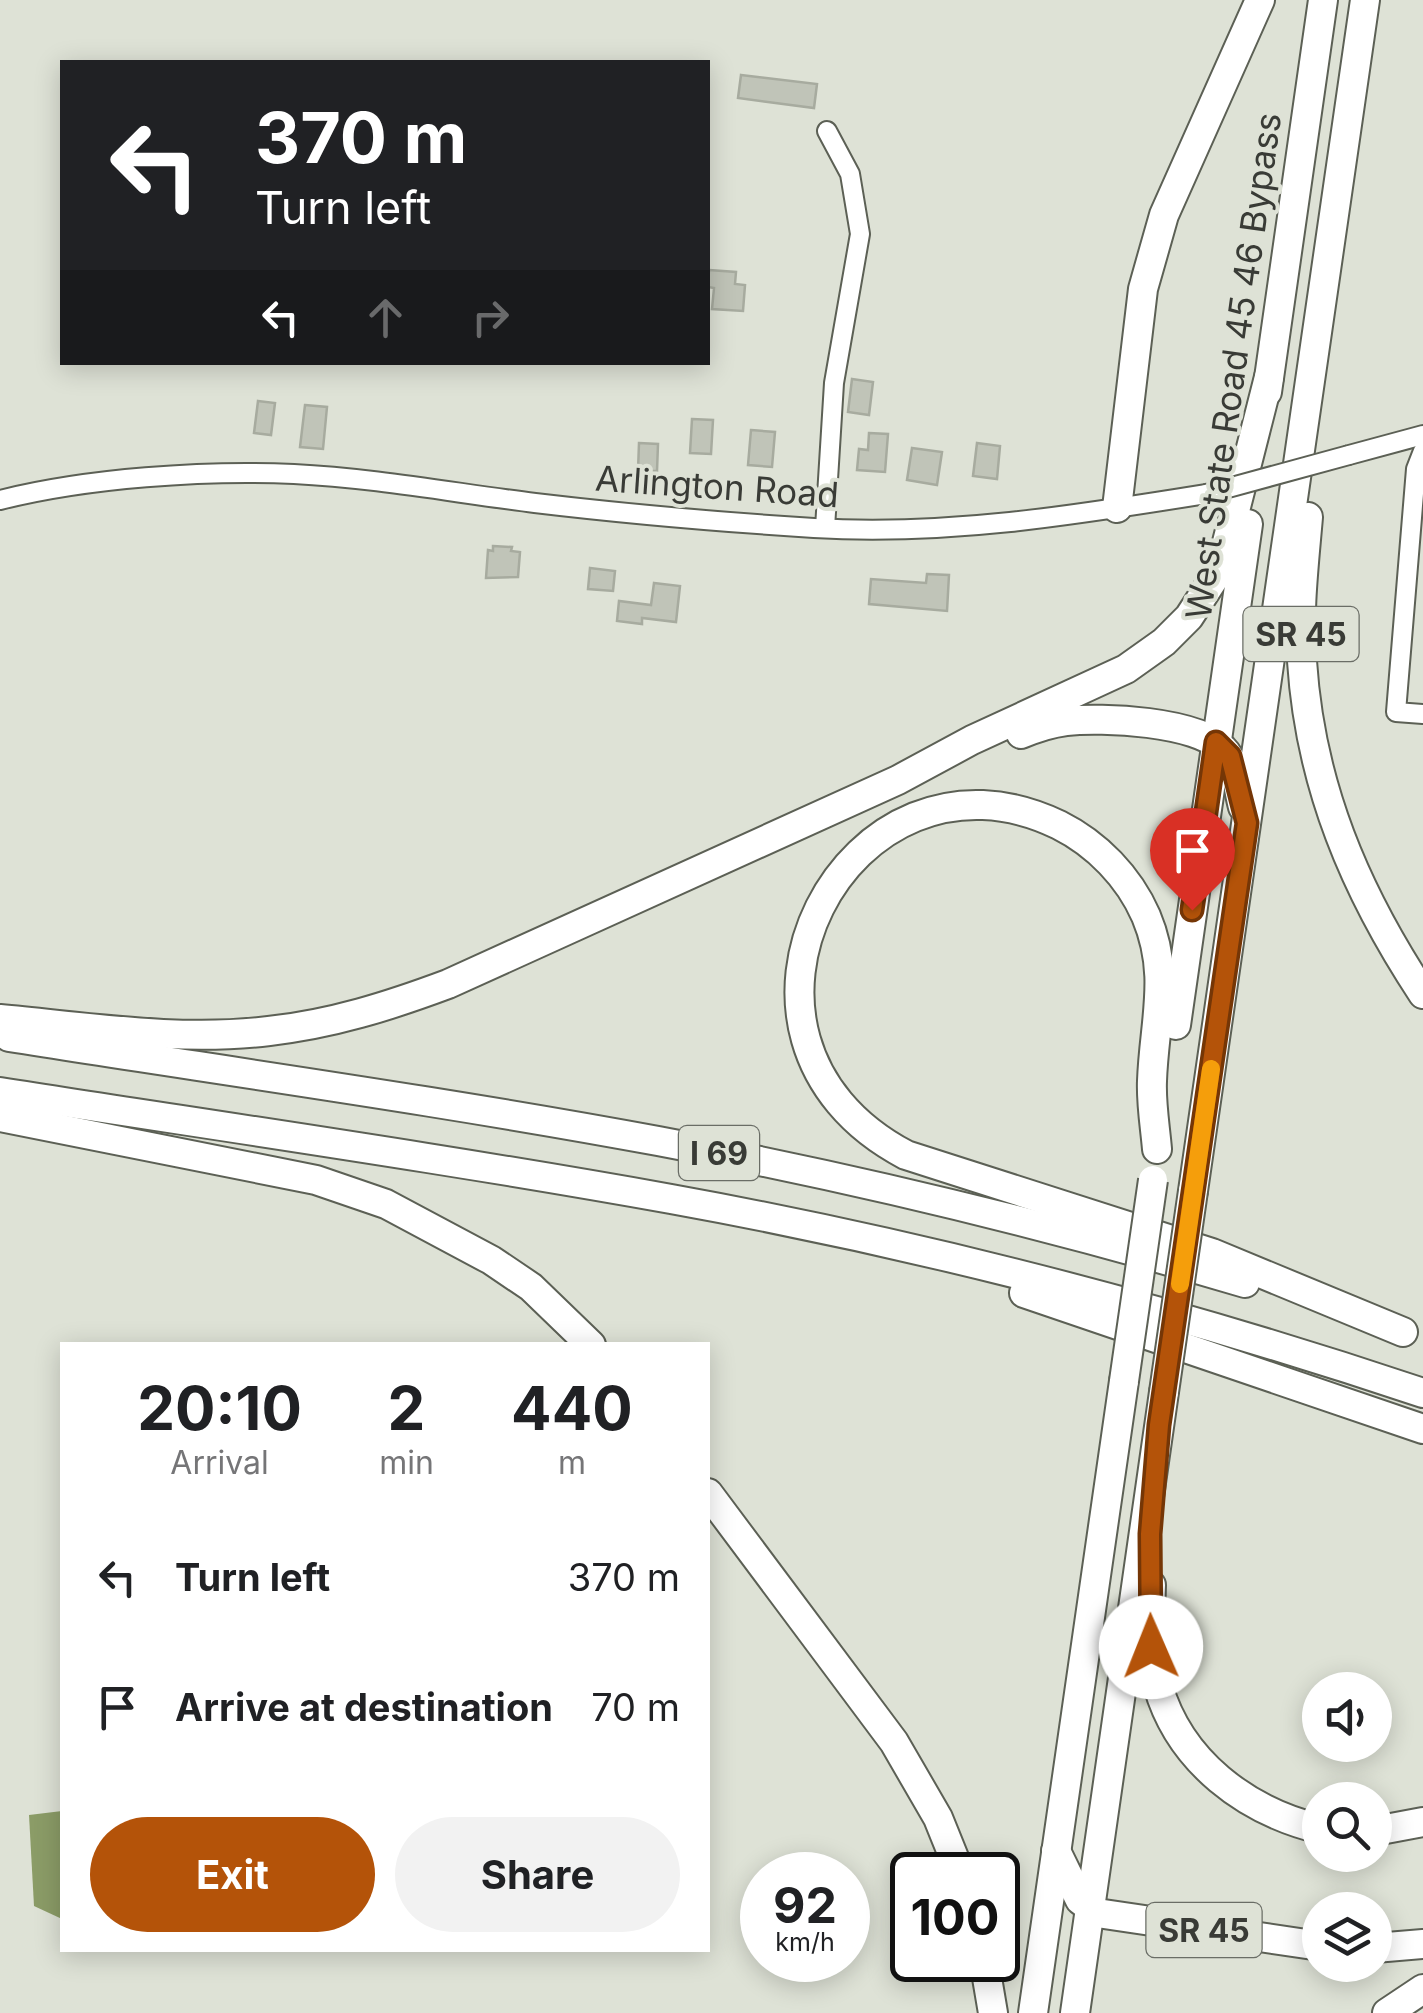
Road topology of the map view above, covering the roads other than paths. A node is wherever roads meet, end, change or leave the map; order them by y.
1 (1260, 0) edge
2 (1323, 0) edge
3 (1365, 0) edge
4 (827, 131) dead end
5 (1330, 248) junction
6 (1269, 377) junction
7 (1423, 435) edge
8 (1423, 451) edge
9 (0, 500) edge
10 (1116, 508) junction
11 (825, 528) junction
12 (1423, 714) edge
13 (1216, 742) junction
14 (898, 780) junction
15 (1247, 823) junction
16 (1423, 994) edge
17 (0, 1019) edge
18 (0, 1036) edge
19 (0, 1092) edge
20 (0, 1117) edge
21 (1157, 1148) junction
22 (915, 1251) junction
23 (1413, 1336) edge
24 (589, 1342) edge
25 (1423, 1393) edge
26 (1159, 1425) junction
27 (1423, 1430) edge
28 (710, 1496) edge
29 (1423, 1822) edge
30 (1302, 1824) edge
31 (1392, 1828) edge
32 (1056, 1851) junction
33 (952, 1852) edge
34 (1090, 1910) junction
35 (1302, 1943) edge
36 (1423, 1944) edge
37 (1392, 1947) edge
38 (988, 1982) edge
39 (1423, 1989) edge
40 (993, 2013) edge
41 (1032, 2013) edge
42 (1075, 2013) edge
43 (1387, 2013) edge

1 - 10 highway
2 - 6 highway, West State Road 45 46 Bypass / SR 45
3 - 5 highway, SR 45
4 - 11 street
5 - 15 highway
5 - 16 highway, SR 45
6 - 13 highway, West State Road 45 46 Bypass / SR 45
6 - 14 highway
7 - 10 street, Arlington Road, bridge
8 - 12 street
9 - 11 street, Arlington Road
10 - 11 street, Arlington Road
13 - 14 highway
13 - 15 highway
13 - 21 highway, SR 45
14 - 17 highway
15 - 26 highway, bridge
18 - 23 highway, I 69
19 - 22 highway, I 69
20 - 24 highway
21 - 23 highway
21 - 32 highway, SR 45, bridge
22 - 25 highway, I 69
22 - 27 highway
26 - 30 highway
26 - 34 highway
28 - 33 highway
29 - 31 highway
32 - 34 highway
32 - 41 highway
34 - 35 highway, SR 45
34 - 42 highway
36 - 37 highway
38 - 40 highway
39 - 43 highway

